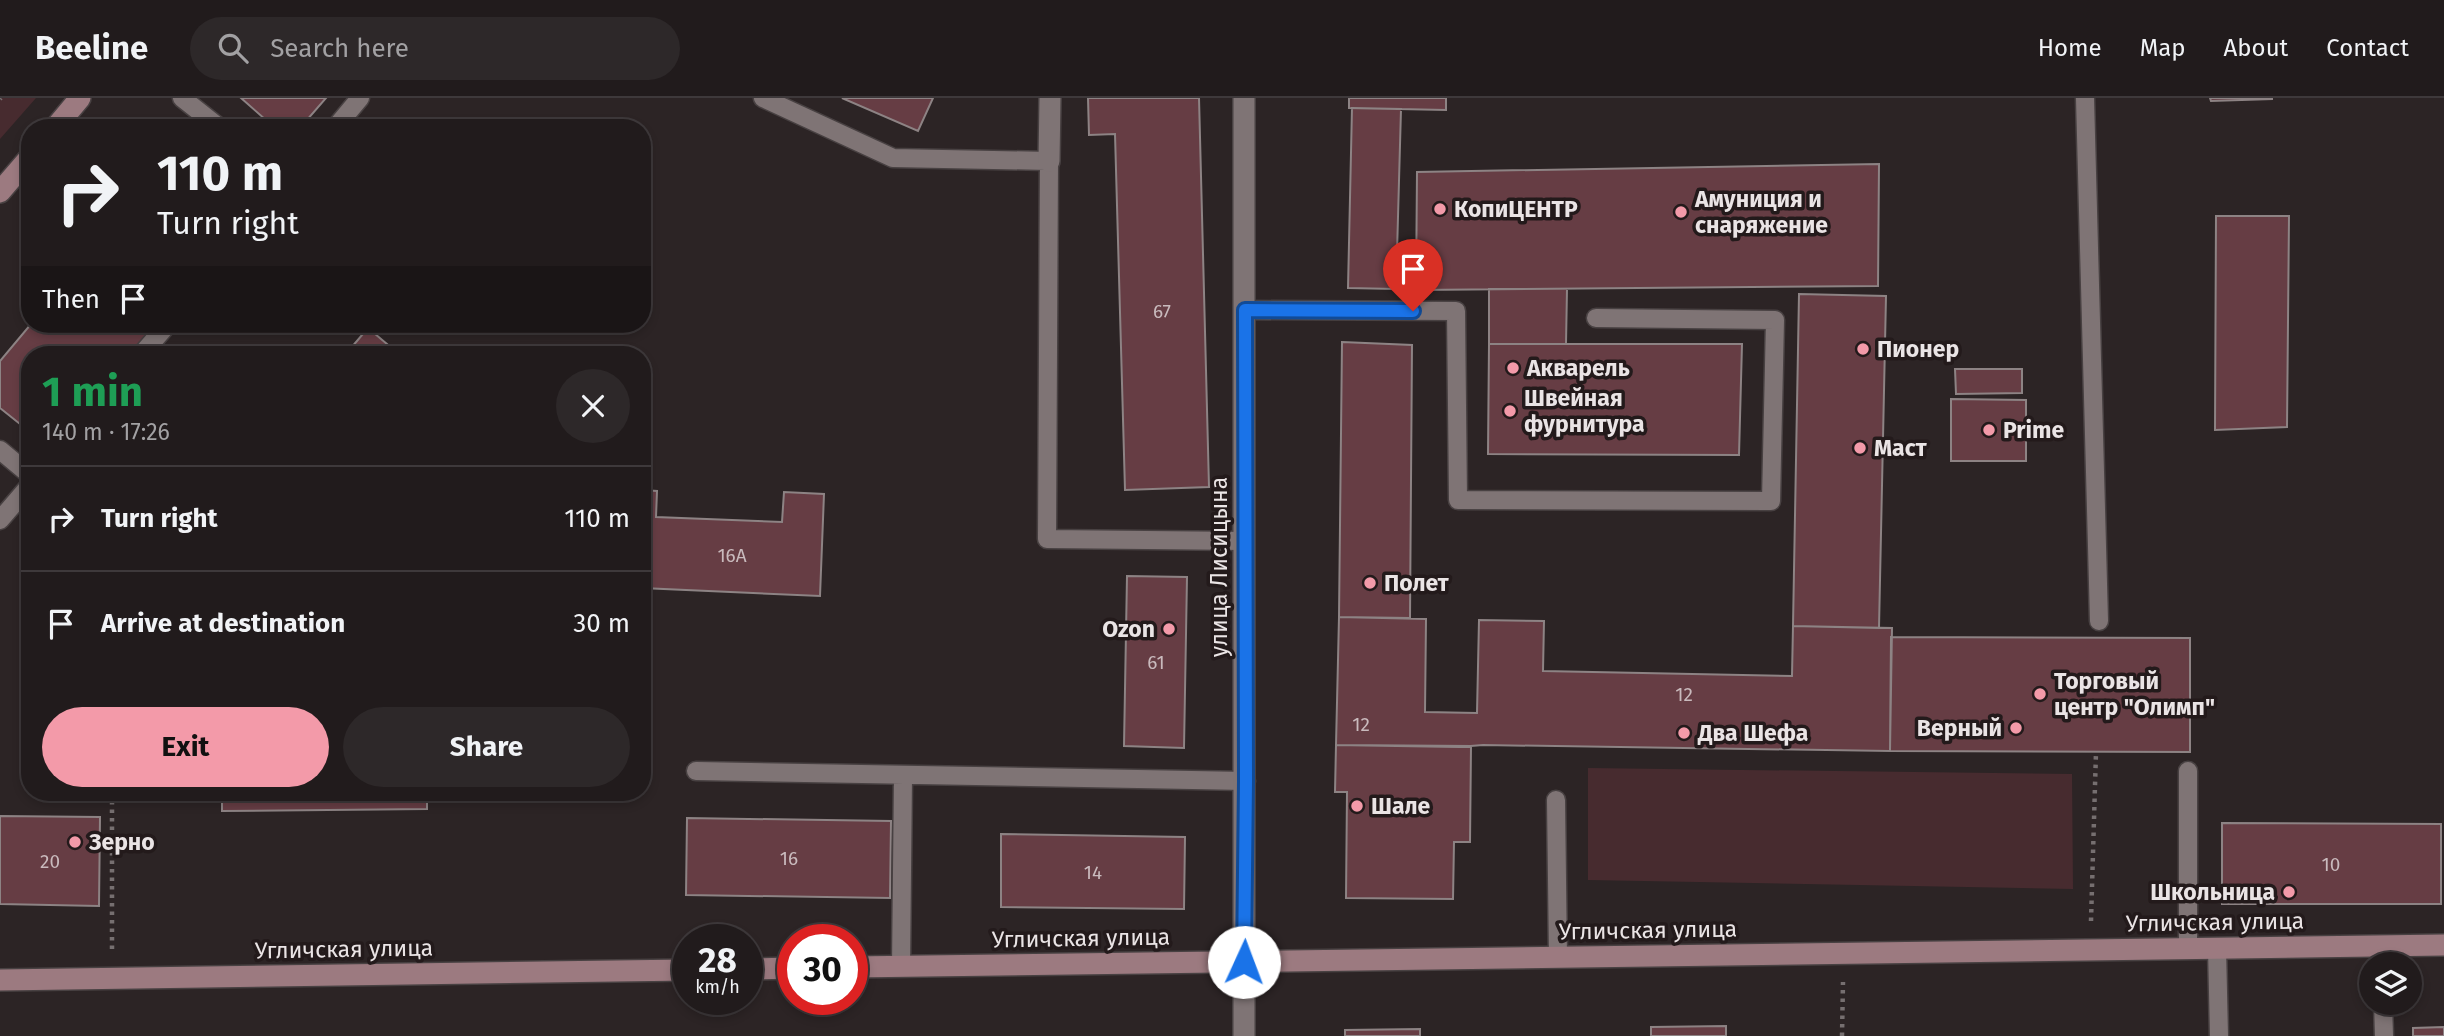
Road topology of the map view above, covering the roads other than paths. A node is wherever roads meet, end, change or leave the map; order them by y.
1 (80, 98) edge
2 (182, 98) edge
3 (360, 98) edge
4 (763, 98) edge
5 (1050, 98) edge
6 (1244, 98) edge
7 (2085, 98) edge
8 (62, 119) edge
9 (209, 119) edge
10 (342, 119) edge
11 (1049, 161) junction
12 (21, 168) edge
13 (0, 192) edge
14 (1245, 310) junction
15 (1596, 318) dead end
16 (0, 450) edge
17 (21, 468) edge
18 (21, 496) edge
19 (0, 520) edge
20 (1245, 541) junction
21 (2099, 621) dead end
22 (696, 771) dead end
23 (2188, 771) dead end
24 (904, 776) junction
25 (1246, 781) junction
26 (1556, 800) dead end
27 (2444, 945) edge
28 (2217, 948) junction
29 (2188, 949) junction
30 (2401, 952) edge
31 (2359, 954) edge
32 (1558, 958) junction
33 (1244, 962) junction
34 (868, 967) edge
35 (901, 967) junction
36 (672, 970) edge
37 (0, 979) edge
38 (2383, 1015) edge
39 (1244, 1036) edge
40 (2219, 1036) edge
41 (2384, 1036) edge

1 - 8 street
2 - 9 lane
3 - 10 lane
4 - 11 lane
5 - 11 street
6 - 14 street, улица Лисицына
7 - 21 lane
11 - 20 lane
12 - 13 street
14 - 15 lane
14 - 20 street, улица Лисицына
16 - 17 lane
18 - 19 lane
20 - 25 street, улица Лисицына
22 - 24 lane
23 - 29 lane
24 - 25 lane
24 - 35 lane
25 - 33 street, улица Лисицына
26 - 32 lane
27 - 30 street, Угличская улица
28 - 29 street, Угличская улица
28 - 31 street, Угличская улица
28 - 40 lane
29 - 32 street, Угличская улица
32 - 33 street, Угличская улица
33 - 35 street, Угличская улица
33 - 39 street, улица Лисицына
34 - 35 street, Угличская улица
36 - 37 street, Угличская улица
38 - 41 lane

